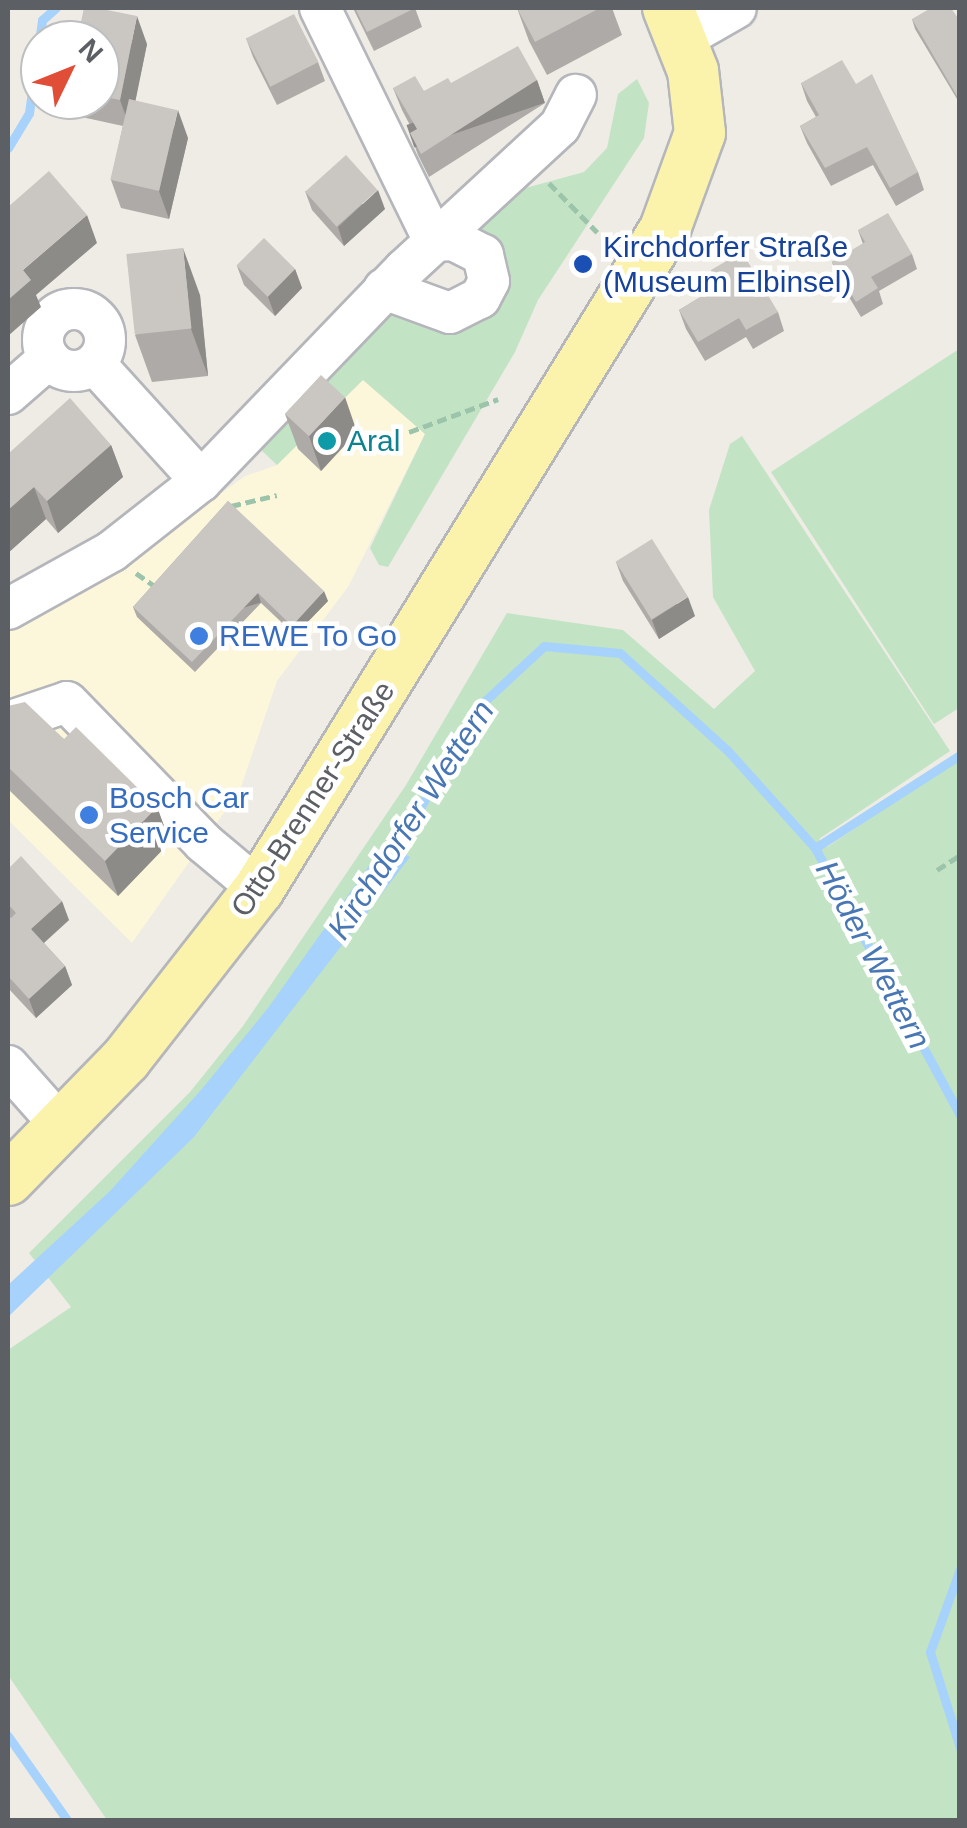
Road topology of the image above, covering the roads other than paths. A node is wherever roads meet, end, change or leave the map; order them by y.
1 (320, 8) edge
2 (736, 8) edge
3 (675, 24) edge
4 (576, 95) dead end
5 (434, 242) junction
6 (384, 289) junction
7 (48, 359) junction
8 (94, 364) junction
9 (8, 394) edge
10 (201, 482) junction
11 (8, 609) edge
12 (8, 722) edge
13 (259, 889) junction
14 (8, 1066) edge
15 (63, 1128) junction
16 (8, 1180) edge

1 - 5 street
2 - 3 street
3 - 13 main road, Otto-Brenner-Straße
4 - 5 street
5 - 6 street
5 - 6 street
6 - 10 street
7 - 8 street
7 - 8 street
7 - 9 street
8 - 10 street
10 - 11 street
12 - 13 street
13 - 15 main road, Otto-Brenner-Straße
14 - 15 street
15 - 16 main road, Otto-Brenner-Straße

